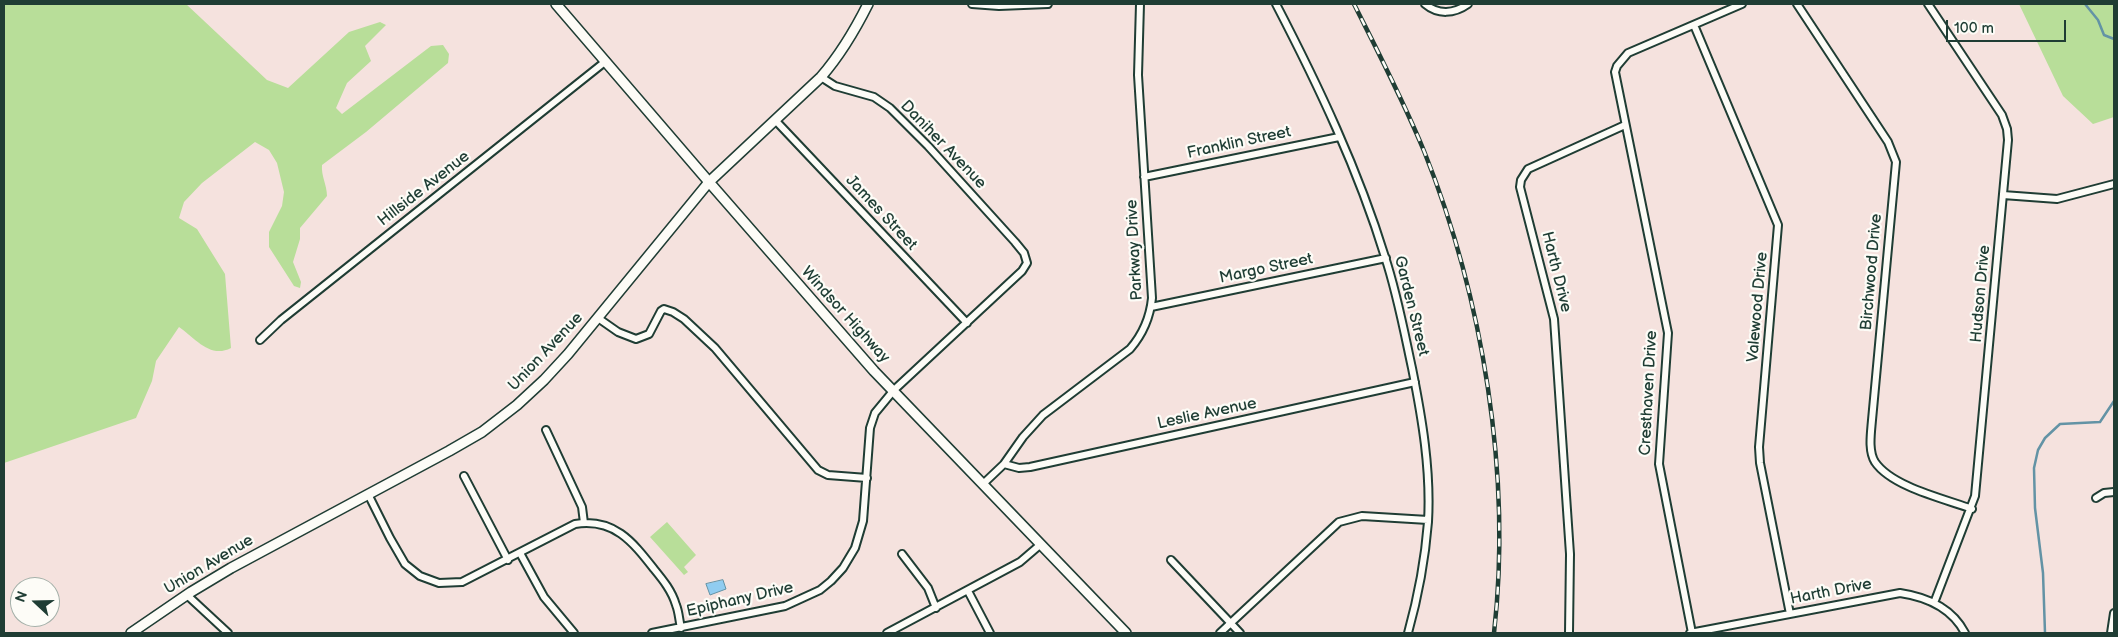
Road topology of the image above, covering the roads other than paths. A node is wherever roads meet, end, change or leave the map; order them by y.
1 (556, 4) edge
2 (868, 4) edge
3 (972, 4) edge
4 (1048, 4) edge
5 (1140, 4) edge
6 (1276, 4) edge
7 (1425, 4) edge
8 (1468, 4) edge
9 (1742, 4) edge
10 (1797, 4) edge
11 (1928, 4) edge
12 (1694, 25) junction
13 (606, 62) junction
14 (820, 77) junction
15 (776, 121) junction
16 (1625, 125) junction
17 (1339, 137) junction
18 (1144, 176) junction
19 (709, 182) junction
20 (2114, 184) edge
21 (2003, 195) junction
22 (1027, 258) joint
23 (1386, 258) junction
24 (1151, 307) junction
25 (598, 318) junction
26 (966, 323) junction
27 (260, 340) dead end
28 (1415, 382) junction
29 (894, 390) junction
30 (546, 430) dead end
31 (1004, 464) junction
32 (464, 476) dead end
33 (866, 478) junction
34 (984, 484) junction
35 (2114, 492) edge
36 (368, 494) junction
37 (2096, 498) dead end
38 (1972, 509) junction
39 (1428, 520) junction
40 (584, 523) junction
41 (1041, 544) junction
42 (520, 554) junction
43 (902, 554) dead end
44 (508, 560) junction
45 (1171, 560) dead end
46 (968, 591) junction
47 (187, 595) junction
48 (1934, 603) junction
49 (936, 608) junction
50 (2114, 613) edge
51 (1790, 614) junction
52 (1231, 623) junction
53 (681, 628) junction
54 (131, 633) edge
55 (228, 633) edge
56 (574, 633) edge
57 (652, 633) edge
58 (887, 633) edge
59 (990, 633) edge
60 (1126, 633) edge
61 (1220, 633) edge
62 (1240, 633) edge
63 (1408, 633) edge
64 (1570, 633) edge
65 (1691, 633) edge
66 (1965, 633) edge
67 (2111, 633) edge

1 - 13 street, Windsor Highway
2 - 14 street, Union Avenue
3 - 4 street
5 - 18 street, Parkway Drive
6 - 17 street, Garden Street
7 - 8 street
9 - 12 street
10 - 38 street, Birchwood Drive
11 - 21 street, Hudson Drive
12 - 16 street
12 - 51 street, Valewood Drive
13 - 19 street, Windsor Highway
13 - 27 street, Hillside Avenue
14 - 15 street, Union Avenue
14 - 22 street, Daniher Avenue
15 - 19 street, Union Avenue
15 - 26 street, James Street
16 - 64 street, Harth Drive
16 - 65 street, Cresthaven Drive
17 - 18 street, Franklin Street
17 - 23 street, Garden Street
18 - 24 street, Parkway Drive
19 - 25 street, Union Avenue
19 - 29 street, Windsor Highway
20 - 21 street
21 - 38 street, Hudson Drive
22 - 26 street, Epiphany Drive
23 - 24 street, Margo Street
23 - 28 street, Garden Street
24 - 31 street, Parkway Drive
25 - 33 street
25 - 36 street, Union Avenue
26 - 29 street, Epiphany Drive
28 - 31 street, Leslie Avenue
28 - 39 street, Garden Street
29 - 33 street, Epiphany Drive
29 - 34 street, Windsor Highway
30 - 40 street
31 - 34 street, Parkway Drive
32 - 44 street
33 - 53 street, Epiphany Drive
34 - 41 street, Windsor Highway
35 - 37 street
36 - 44 street
36 - 47 street, Union Avenue
38 - 48 street, Hudson Drive
39 - 52 street
39 - 63 street, Garden Street
40 - 42 street
40 - 53 street
41 - 46 street
41 - 60 street, Windsor Highway
42 - 44 street
42 - 56 street
43 - 49 street
45 - 52 street
46 - 49 street
46 - 59 street
47 - 54 street, Union Avenue
47 - 55 street
48 - 51 street, Harth Drive
48 - 66 street, Harth Drive
49 - 58 street
50 - 67 street
51 - 65 street, Harth Drive
52 - 61 street
52 - 62 street
53 - 57 street, Epiphany Drive

